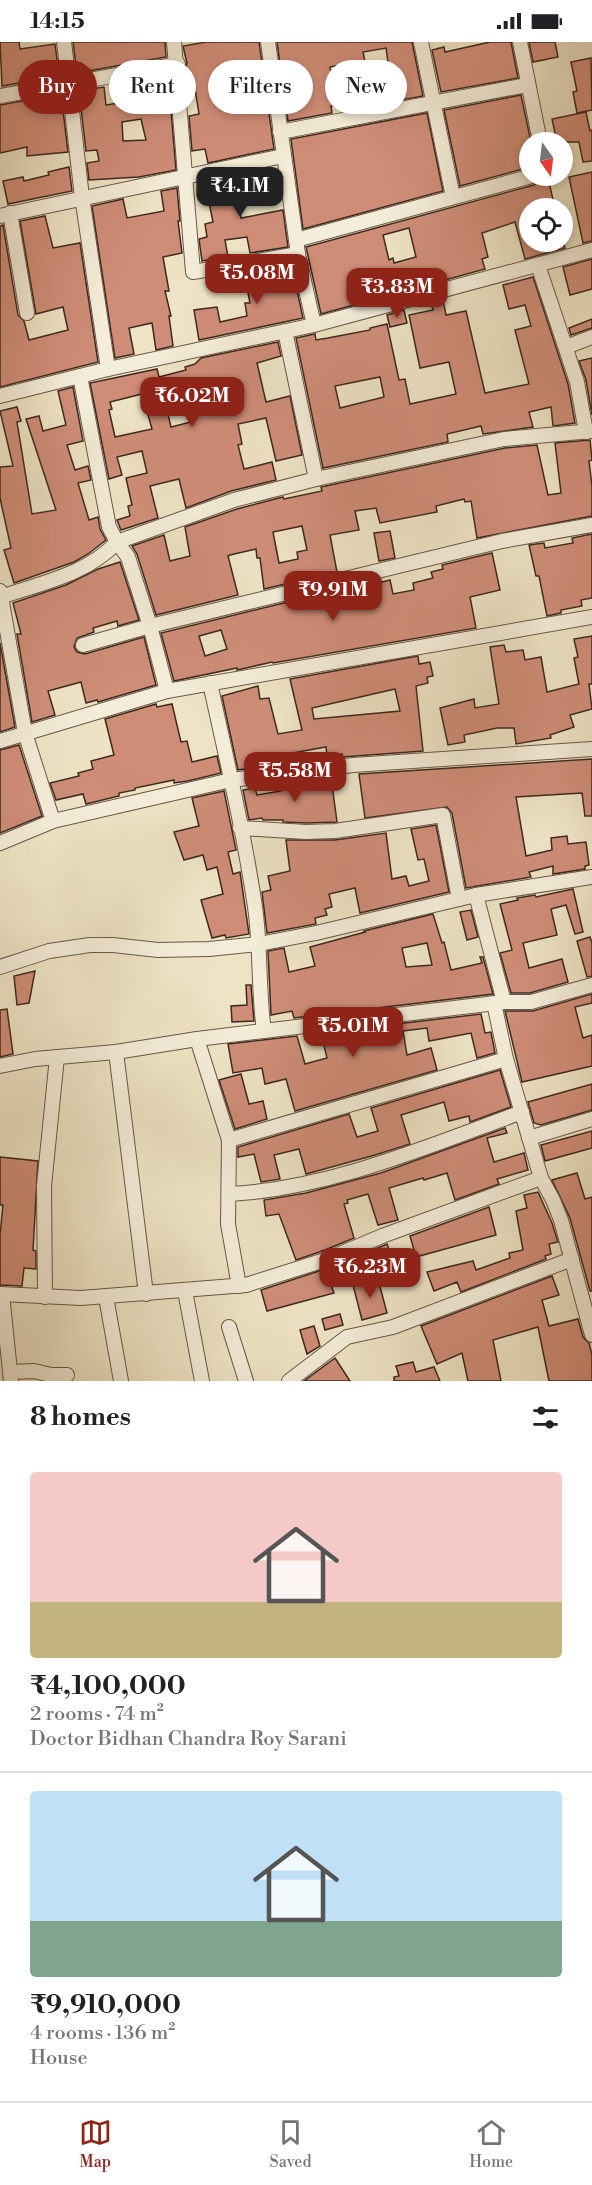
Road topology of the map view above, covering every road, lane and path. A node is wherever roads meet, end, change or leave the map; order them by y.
1 (64, 42) edge
2 (174, 42) edge
3 (268, 42) edge
4 (421, 42) edge
5 (520, 42) edge
6 (67, 60) edge
7 (176, 60) edge
8 (527, 85) junction
9 (18, 93) edge
10 (0, 96) edge
11 (434, 104) junction
12 (73, 114) edge
13 (181, 114) edge
14 (280, 132) junction
15 (538, 132) edge
16 (284, 156) junction
17 (186, 176) junction
18 (519, 179) edge
19 (82, 197) junction
20 (453, 197) junction
21 (5, 214) edge
22 (297, 247) junction
23 (592, 250) edge
24 (538, 265) junction
25 (27, 313) dead end
26 (314, 325) junction
27 (285, 331) junction
28 (592, 337) edge
29 (566, 347) junction
30 (108, 369) junction
31 (80, 376) junction
32 (0, 396) edge
33 (589, 431) edge
34 (316, 479) junction
35 (592, 525) edge
36 (117, 542) junction
37 (1, 594) edge
38 (592, 617) edge
39 (3, 626) edge
40 (150, 626) junction
41 (83, 645) dead end
42 (210, 682) junction
43 (167, 691) junction
44 (25, 733) junction
45 (0, 741) edge
46 (592, 749) edge
47 (231, 780) junction
48 (53, 821) junction
49 (240, 828) junction
50 (0, 843) edge
51 (592, 877) edge
52 (476, 895) junction
53 (459, 899) junction
54 (259, 944) junction
55 (0, 967) edge
56 (592, 985) edge
57 (499, 1003) junction
58 (264, 1031) junction
59 (197, 1039) junction
60 (117, 1052) junction
61 (57, 1057) junction
62 (506, 1059) junction
63 (0, 1066) edge
64 (522, 1112) junction
65 (592, 1119) edge
66 (529, 1138) junction
67 (229, 1140) junction
68 (541, 1178) junction
69 (230, 1194) junction
70 (572, 1259) junction
71 (239, 1286) junction
72 (185, 1291) junction
73 (1, 1294) edge
74 (146, 1294) junction
75 (45, 1297) junction
76 (106, 1297) junction
77 (230, 1327) dead end
78 (592, 1335) edge
79 (8, 1368) edge
80 (67, 1375) dead end
81 (121, 1381) edge
82 (202, 1381) edge
83 (246, 1381) edge
84 (289, 1381) edge

1 - 6 street
2 - 7 street
3 - 14 street
4 - 11 street
5 - 8 street
8 - 11 street
8 - 15 street
9 - 10 street
11 - 14 street
11 - 20 street
12 - 19 street
13 - 17 street
14 - 16 street
16 - 17 street
16 - 22 street
17 - 19 street
17 - 22 street
18 - 20 street
19 - 21 street
19 - 30 street
20 - 22 street
21 - 25 street
22 - 26 street
23 - 24 street
24 - 26 street
24 - 29 street
26 - 27 street
27 - 30 street
27 - 34 street
28 - 29 street
29 - 33 street
30 - 31 street
31 - 32 street
31 - 36 street
33 - 34 street
34 - 36 street
35 - 40 street
36 - 37 street
36 - 40 street
37 - 39 street
38 - 42 street
39 - 44 street
40 - 41 street
40 - 43 street
42 - 43 street
42 - 47 street
43 - 44 street
44 - 45 street
44 - 48 street
46 - 47 street
47 - 48 street
47 - 49 street
48 - 50 street
49 - 53 street
49 - 54 street
51 - 52 street
52 - 53 street
52 - 57 street
53 - 54 street
54 - 55 street
54 - 58 street
56 - 57 street
57 - 58 street
57 - 62 street
58 - 59 street
59 - 60 street
59 - 67 street
60 - 61 street
60 - 74 street
61 - 63 street
61 - 75 street
62 - 64 street
62 - 67 street
64 - 66 street
64 - 69 street
65 - 66 street
66 - 68 street
67 - 69 street
68 - 70 street
68 - 71 street
69 - 71 street
70 - 78 street
70 - 84 street
71 - 72 street
72 - 74 street
72 - 82 street
73 - 75 street
73 - 79 street
74 - 76 street
75 - 76 street
76 - 81 street
77 - 83 street
79 - 80 street

